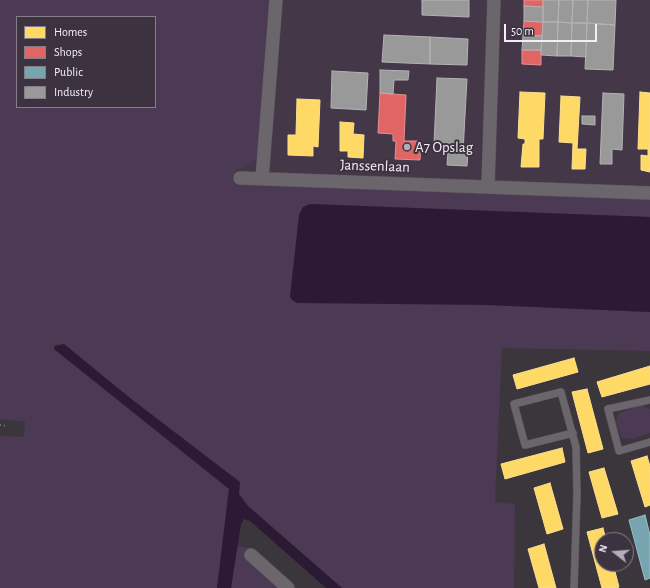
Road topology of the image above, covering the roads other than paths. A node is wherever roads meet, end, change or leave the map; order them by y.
1 (276, 0) edge
2 (494, 0) edge
3 (240, 178) dead end
4 (262, 179) junction
5 (488, 186) junction
6 (650, 193) edge
7 (650, 400) edge
8 (572, 433) junction
9 (650, 442) edge
10 (252, 555) dead end
11 (288, 588) edge
12 (574, 588) edge

1 - 4 street
2 - 5 street
3 - 4 street, Janssenlaan
4 - 5 street, Janssenlaan
5 - 6 street, Janssenlaan
7 - 9 lane
8 - 8 lane
8 - 12 lane
10 - 11 street

